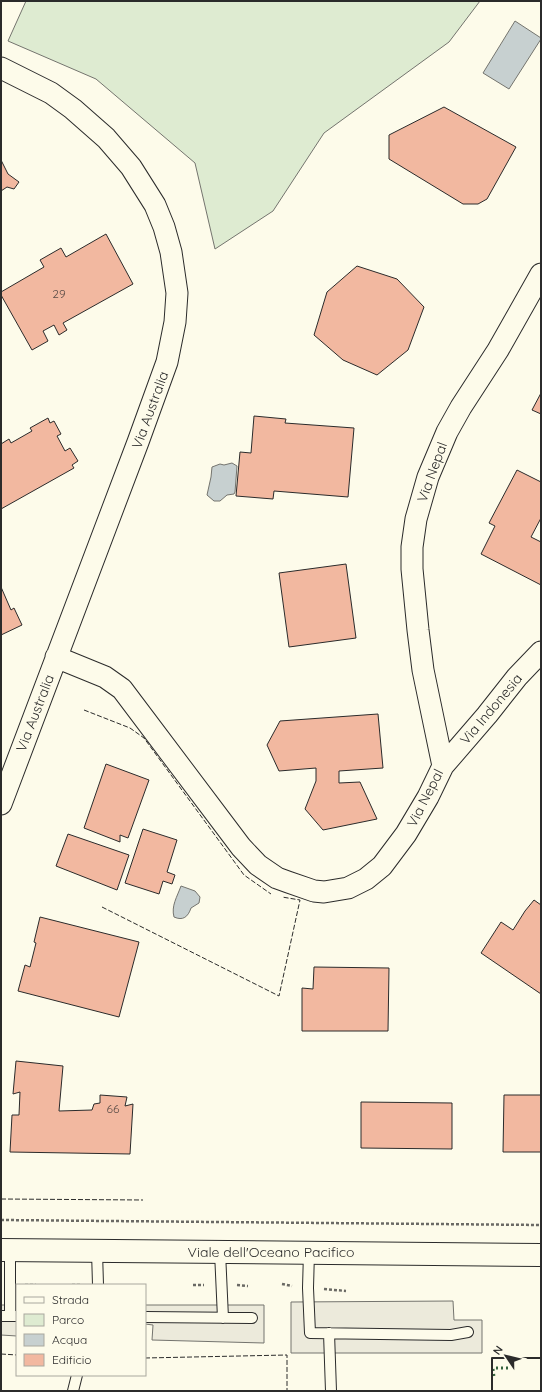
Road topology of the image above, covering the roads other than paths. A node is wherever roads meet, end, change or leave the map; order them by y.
1 (1, 68) edge
2 (541, 274) edge
3 (541, 652) edge
4 (56, 657) junction
5 (442, 766) junction
6 (1, 804) edge
7 (5, 1250) edge
8 (98, 1251) junction
9 (220, 1252) junction
10 (309, 1252) junction
11 (541, 1255) edge
12 (98, 1284) edge
13 (9, 1316) edge
14 (146, 1317) edge
15 (222, 1318) junction
16 (252, 1318) dead end
17 (468, 1332) dead end
18 (328, 1333) junction
19 (77, 1376) edge
20 (72, 1391) edge
21 (331, 1391) edge

1 - 4 street, Via Australia
2 - 5 street, Via Nepal
3 - 5 street, Via Indonesia
4 - 5 street, Via Nepal
4 - 6 street, Via Australia
7 - 8 main road, Viale dell'Oceano Pacifico
7 - 13 lane
8 - 9 main road, Viale dell'Oceano Pacifico
8 - 12 lane
9 - 10 main road, Viale dell'Oceano Pacifico
9 - 15 lane
10 - 11 main road, Viale dell'Oceano Pacifico
10 - 18 lane
14 - 15 lane
15 - 16 lane
17 - 18 lane
18 - 21 lane
19 - 20 lane

